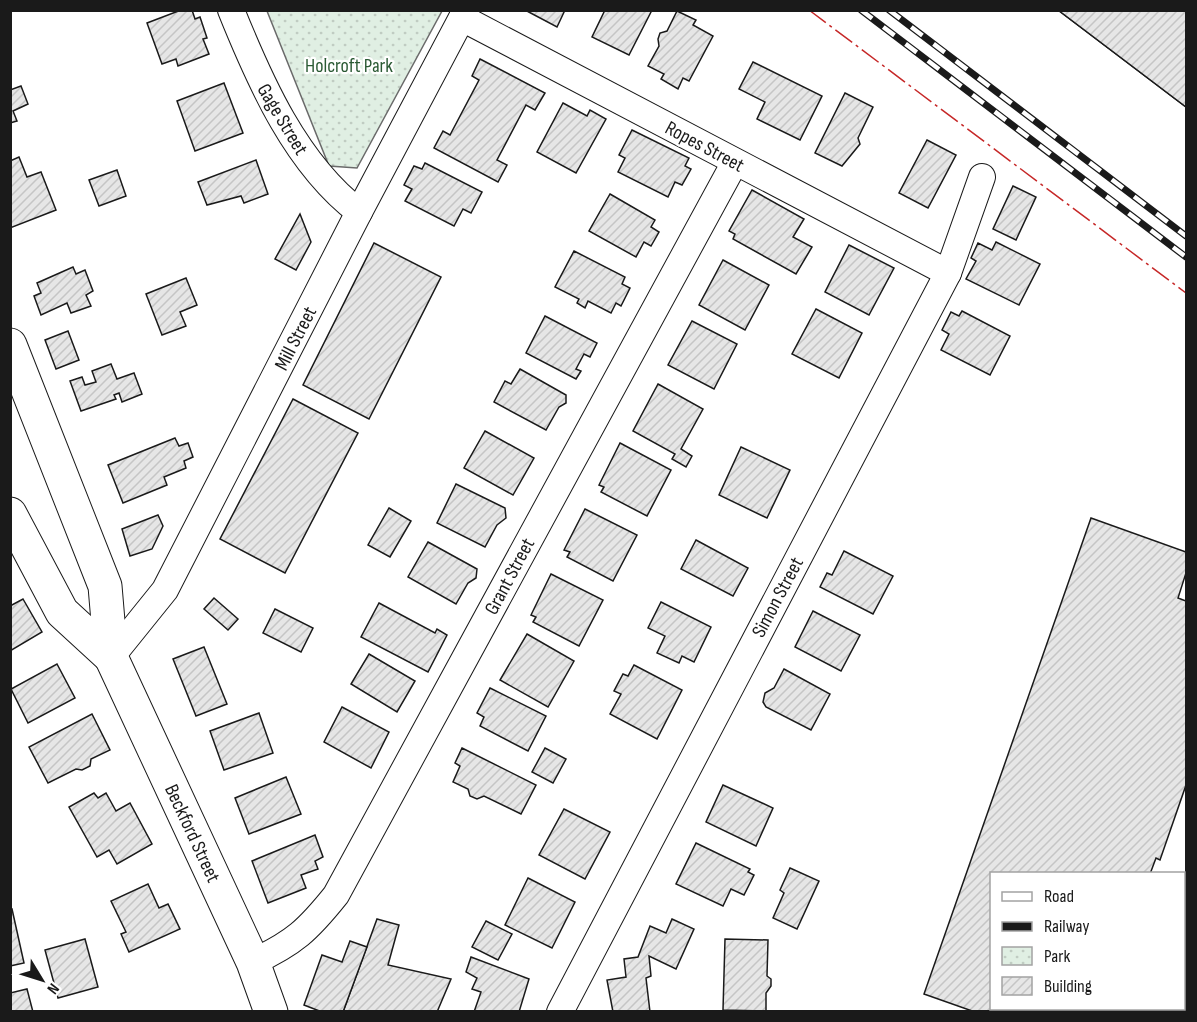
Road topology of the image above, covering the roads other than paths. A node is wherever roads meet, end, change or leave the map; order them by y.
1 (231, 10) edge
2 (464, 14) edge
3 (735, 162) junction
4 (982, 177) dead end
5 (358, 212) junction
6 (948, 273) junction
7 (10, 345) edge
8 (10, 514) edge
9 (111, 657) junction
10 (253, 962) junction
11 (271, 1011) edge
12 (560, 1011) edge

1 - 5 street, Gage Street
2 - 3 street, Ropes Street
2 - 5 street, Mill Street
3 - 6 street, Ropes Street
3 - 10 street, Grant Street
4 - 6 street, Simon Street
5 - 9 street, Mill Street
6 - 12 street, Simon Street
7 - 9 street, Beckford Street
8 - 9 street, Beckford Street
9 - 10 street, Beckford Street
10 - 11 street, Beckford Street

